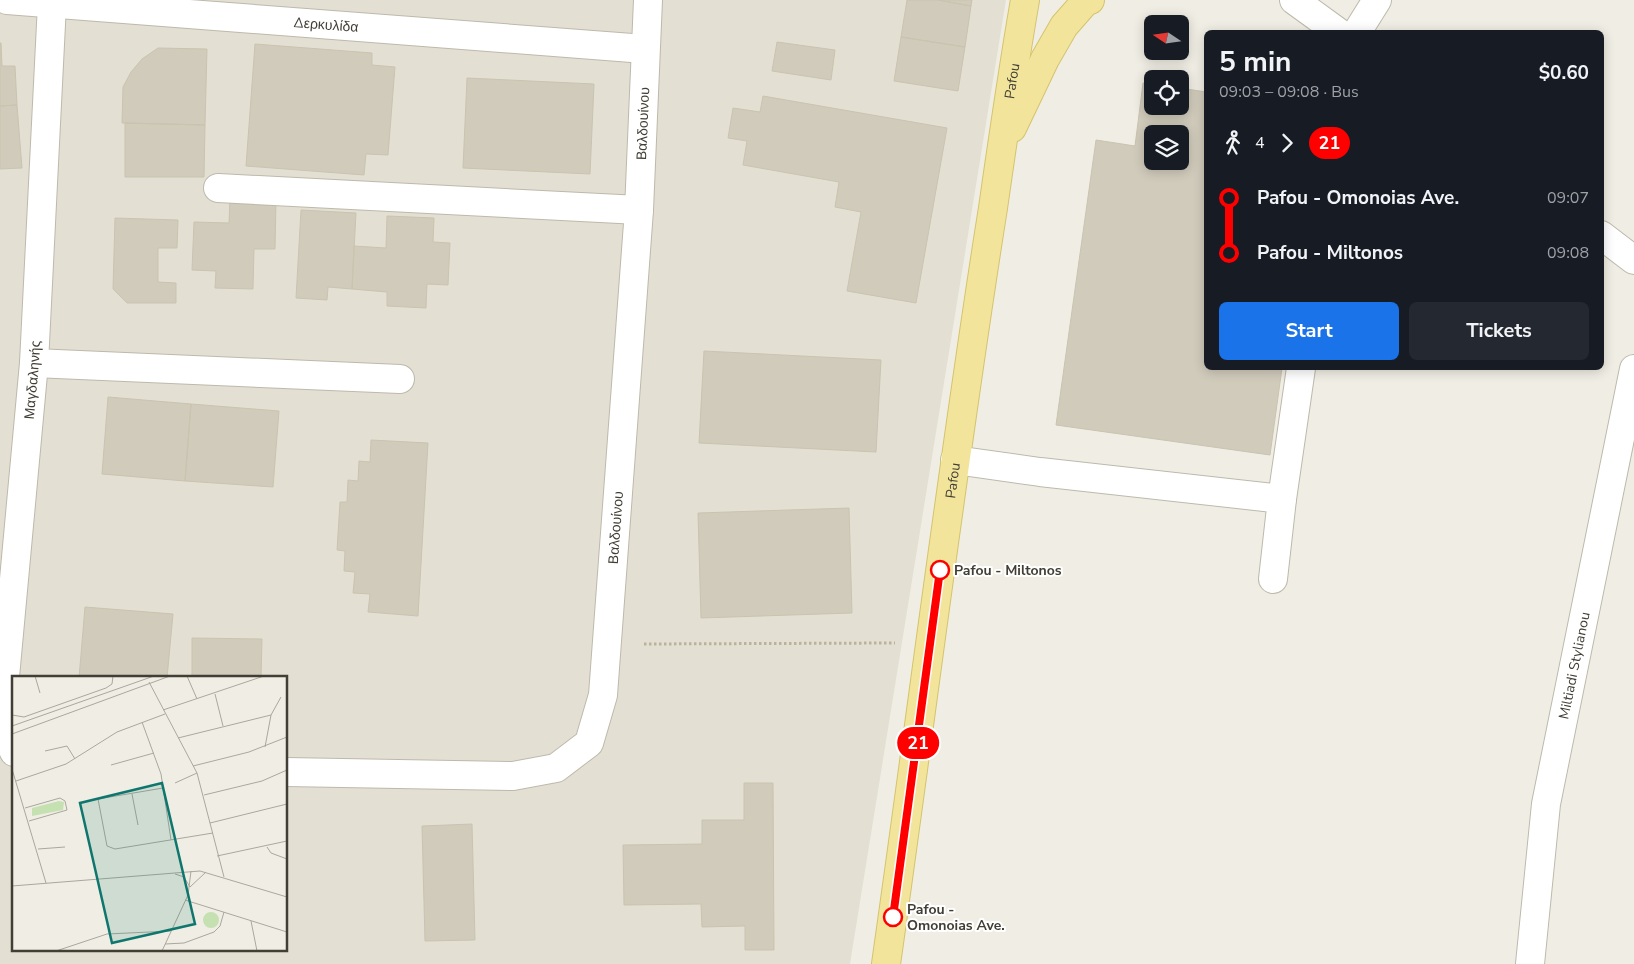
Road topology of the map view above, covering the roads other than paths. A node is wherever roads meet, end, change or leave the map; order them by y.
1 (7, 0) edge
2 (648, 0) edge
3 (1025, 0) edge
4 (1090, 0) edge
5 (1294, 0) edge
6 (1377, 0) edge
7 (52, 4) junction
8 (1335, 30) edge
9 (1358, 30) edge
10 (645, 49) junction
11 (1002, 149) junction
12 (218, 188) dead end
13 (639, 210) junction
14 (1604, 237) edge
15 (1634, 260) edge
16 (34, 363) junction
17 (1634, 369) edge
18 (1301, 370) edge
19 (400, 379) dead end
20 (955, 460) junction
21 (1282, 499) junction
22 (1273, 579) dead end
23 (12, 749) edge
24 (288, 772) edge
25 (886, 964) edge
26 (1530, 964) edge

1 - 7 street, Δερκυλίδα
2 - 10 street, Βαλδουίνου
3 - 11 main road, Pafou
4 - 11 main road
5 - 8 street
6 - 9 street
7 - 10 street, Δερκυλίδα
7 - 16 street, Μαγδαληνής
10 - 13 street, Βαλδουίνου
11 - 20 main road, Pafou
12 - 13 street
13 - 24 street, Βαλδουίνου
14 - 15 street
16 - 19 street
16 - 23 street, Μαγδαληνής
17 - 26 street, Miltiadi Stylianou
18 - 21 street
20 - 21 street
20 - 25 main road, Pafou
21 - 22 street

